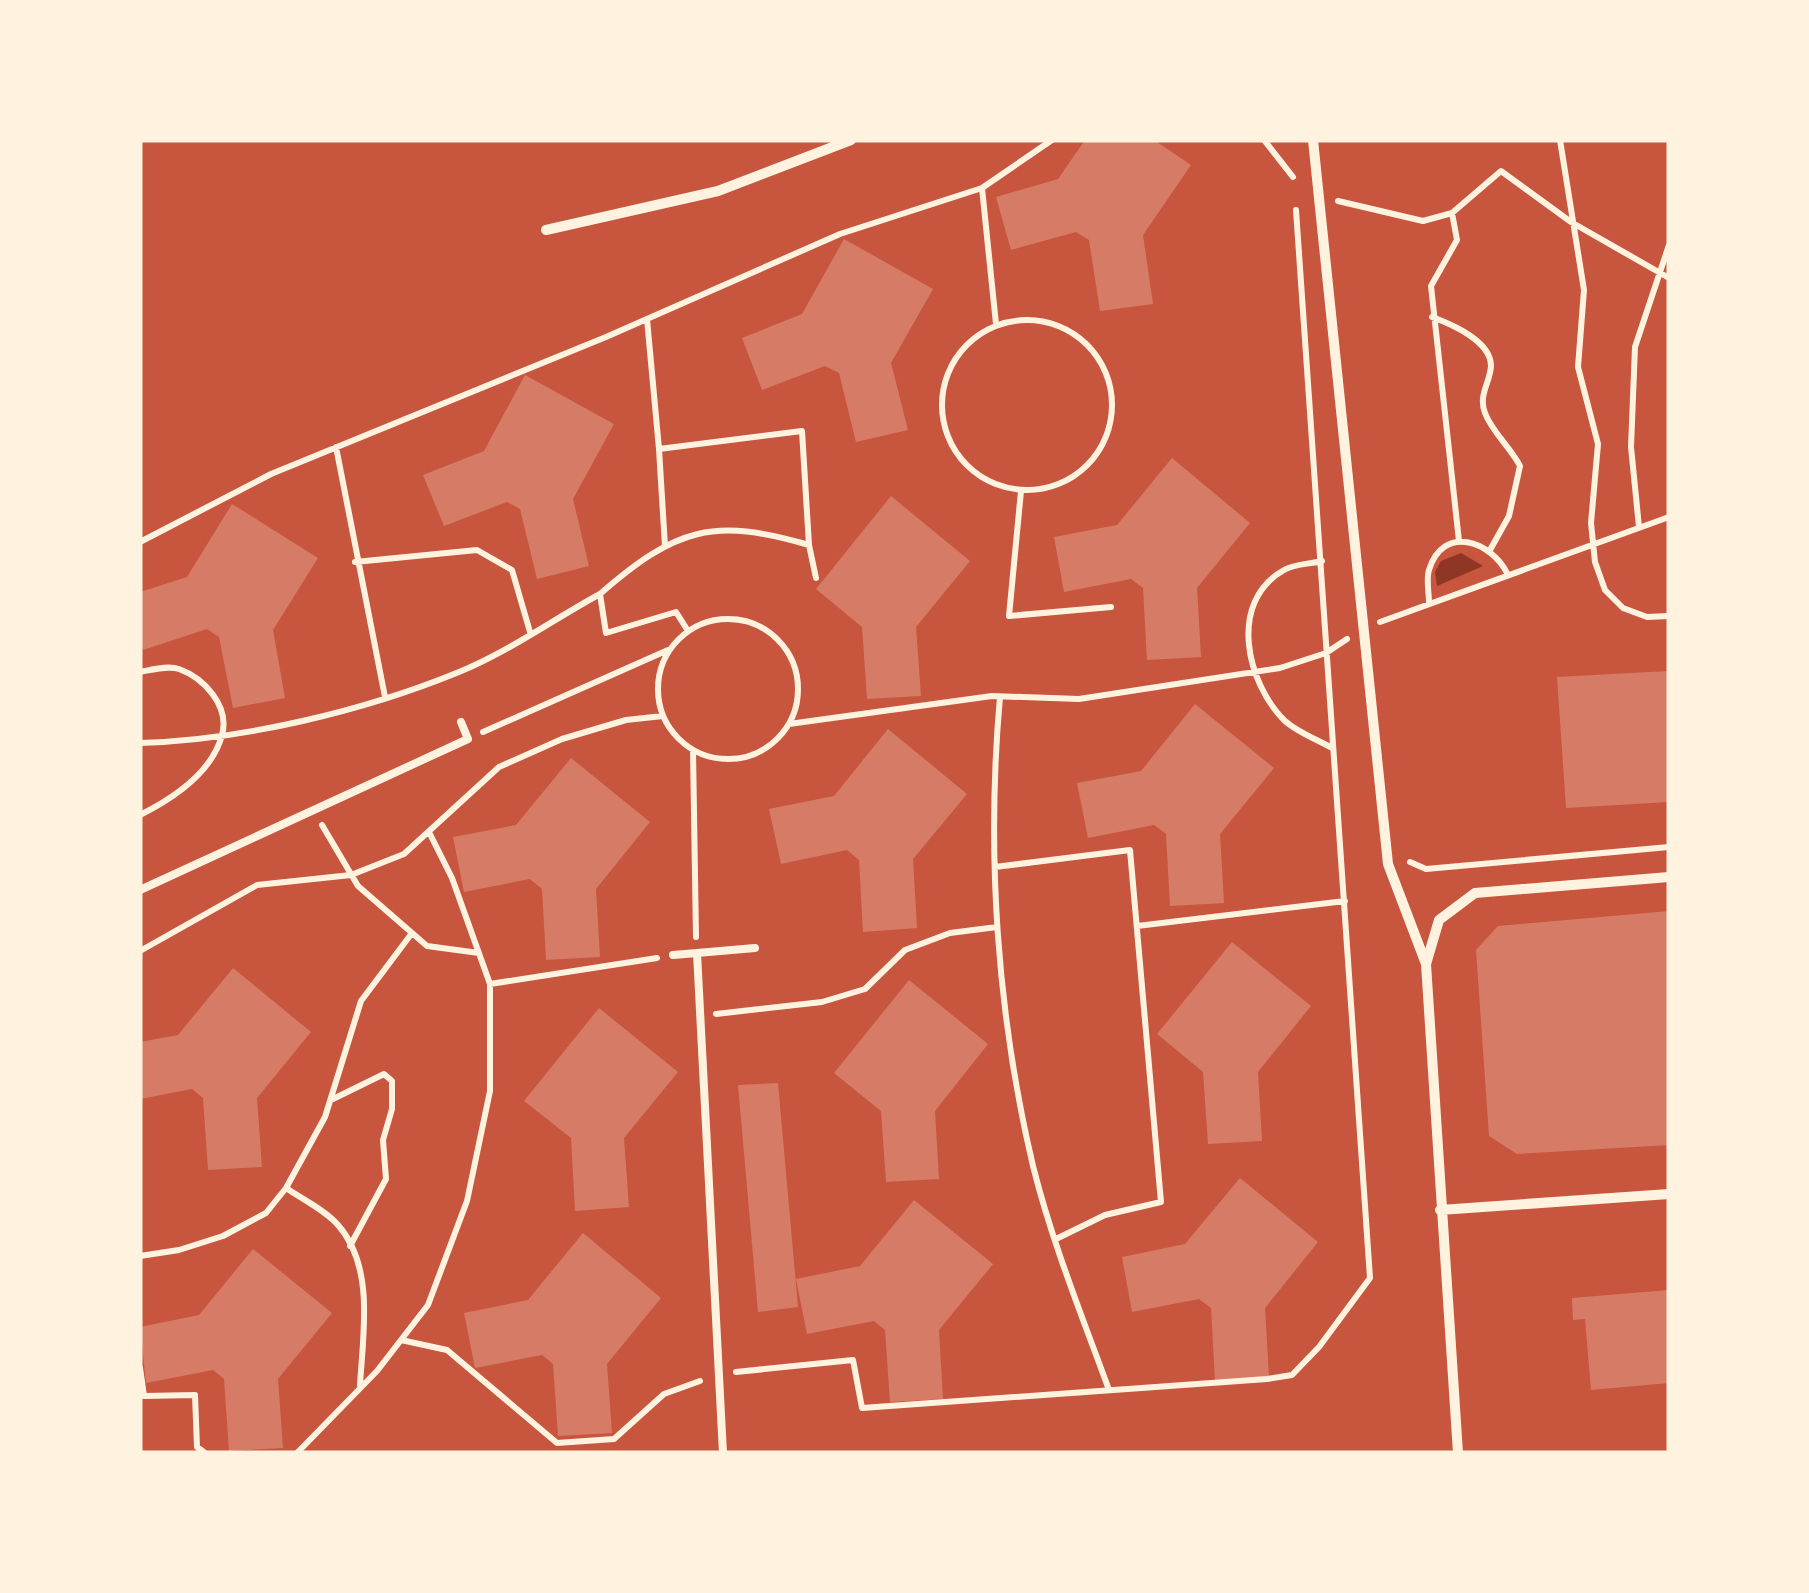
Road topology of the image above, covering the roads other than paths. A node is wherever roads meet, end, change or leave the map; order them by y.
1 (851, 140) edge
2 (1313, 140) edge
3 (546, 230) dead end
4 (461, 722) dead end
5 (1669, 878) edge
6 (140, 890) edge
7 (754, 948) dead end
8 (696, 954) junction
9 (673, 955) road end
10 (1426, 964) junction
11 (1669, 1194) edge
12 (1440, 1210) junction
13 (723, 1453) edge
14 (1458, 1453) edge

1 - 3 street
2 - 10 street
4 - 6 lane
5 - 10 street
7 - 8 lane
8 - 9 lane
8 - 13 lane
10 - 12 street
11 - 12 street
12 - 14 street

